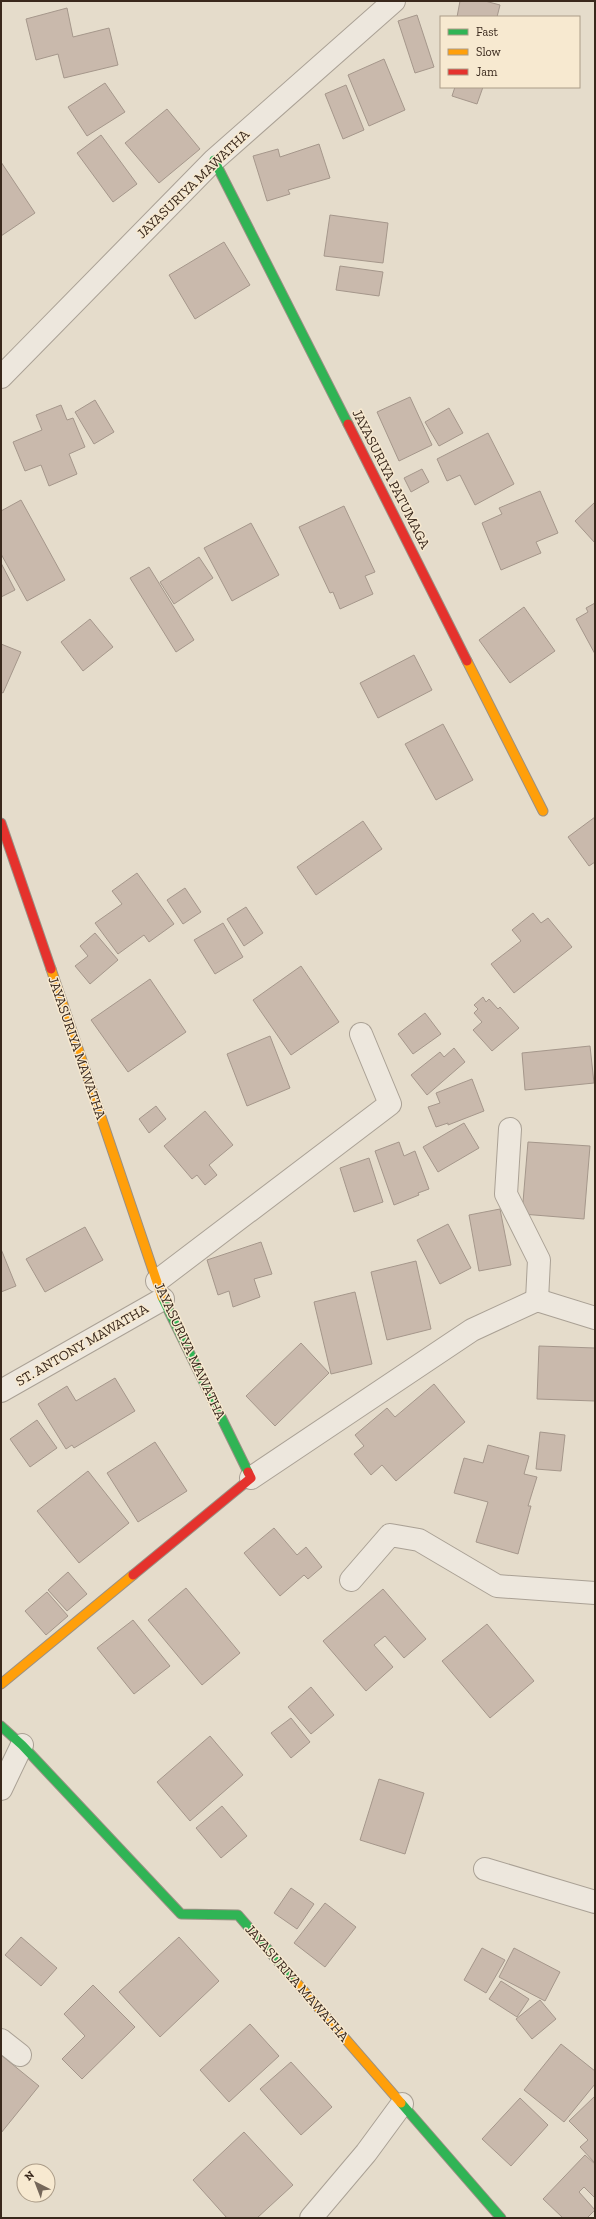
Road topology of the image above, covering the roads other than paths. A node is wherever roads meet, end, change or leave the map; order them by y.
1 (394, 1) edge
2 (214, 160) junction
3 (1, 377) edge
4 (543, 811) dead end
5 (1, 823) edge
6 (361, 1034) dead end
7 (510, 1129) dead end
8 (160, 1290) junction
9 (537, 1300) junction
10 (595, 1318) edge
11 (1, 1391) edge
12 (252, 1478) junction
13 (351, 1580) dead end
14 (595, 1593) edge
15 (1, 1684) edge
16 (1, 1726) edge
17 (22, 1745) junction
18 (1, 1789) edge
19 (485, 1869) dead end
20 (595, 1902) edge
21 (1, 2040) edge
22 (20, 2055) dead end
23 (402, 2104) junction
24 (311, 2218) edge
25 (501, 2218) edge

1 - 2 street, JAYASURIYA MAWATHA
2 - 3 street, JAYASURIYA MAWATHA
2 - 4 street, JAYASURIYA PATUMAGA
5 - 8 street, JAYASURIYA MAWATHA
6 - 8 street, ST. ANTONY MAWATHA
7 - 9 street
8 - 11 street, ST. ANTONY MAWATHA
8 - 12 street, JAYASURIYA MAWATHA
9 - 10 street
9 - 12 street
12 - 15 street
13 - 14 street
16 - 17 street, JAYASURIYA MAWATHA
17 - 18 street
17 - 23 street, JAYASURIYA MAWATHA
19 - 20 street
21 - 22 street
23 - 24 street
23 - 25 street, JAYASURIYA MAWATHA

